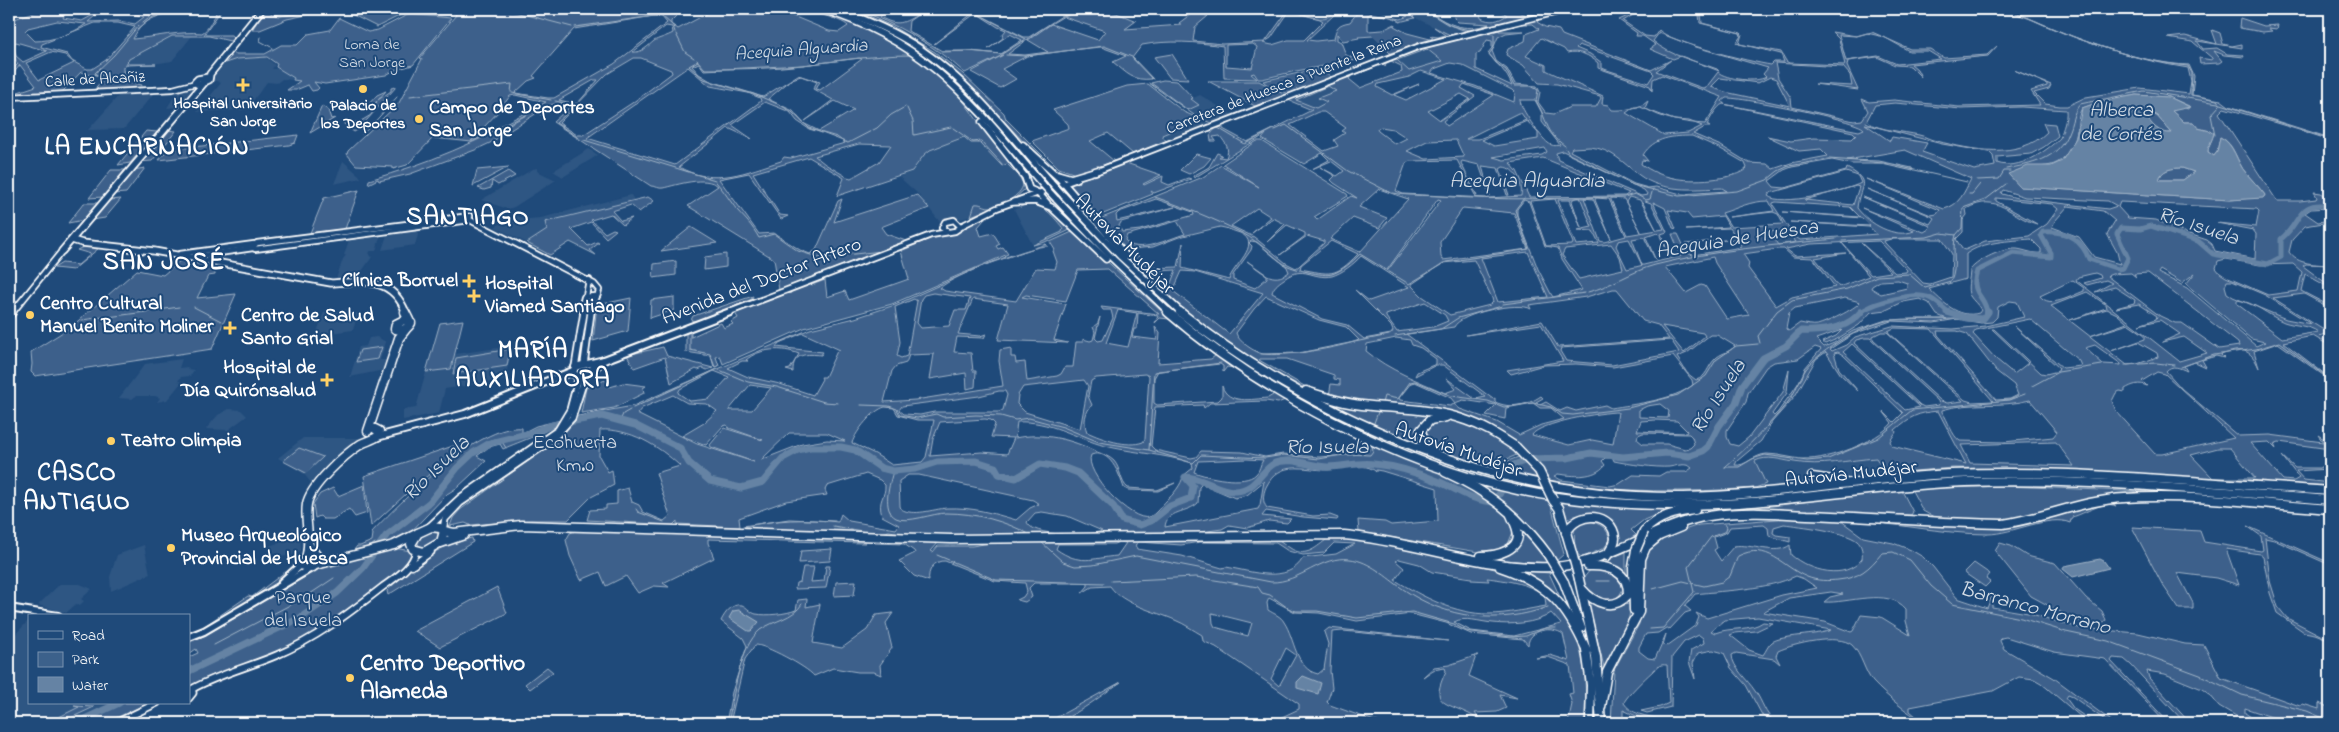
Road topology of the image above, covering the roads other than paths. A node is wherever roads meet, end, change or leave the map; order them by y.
1 (260, 9) edge
2 (821, 9) edge
3 (836, 9) edge
4 (1569, 9) edge
5 (199, 82) junction
6 (9, 97) edge
7 (978, 102) junction
8 (974, 108) junction
9 (1098, 170) junction
10 (1051, 171) junction
11 (1063, 184) junction
12 (1028, 187) junction
13 (1038, 193) junction
14 (1016, 201) junction
15 (1051, 207) junction
16 (974, 218) junction
17 (956, 221) junction
18 (961, 226) junction
19 (942, 227) junction
20 (79, 232) junction
21 (948, 232) junction
22 (931, 235) junction
23 (71, 241) junction
24 (84, 242) junction
25 (256, 246) junction
26 (62, 251) junction
27 (175, 255) junction
28 (209, 258) junction
29 (589, 280) junction
30 (1150, 285) junction
31 (585, 296) junction
32 (1150, 296) junction
33 (594, 301) junction
34 (585, 303) junction
35 (404, 311) junction
36 (9, 317) edge
37 (408, 320) junction
38 (399, 322) junction
39 (406, 329) junction
40 (396, 330) junction
41 (398, 338) junction
42 (587, 368) junction
43 (1258, 368) junction
44 (576, 373) junction
45 (572, 412) junction
46 (1345, 425) junction
47 (1487, 429) junction
48 (371, 434) junction
49 (546, 441) junction
50 (1478, 471) junction
51 (1486, 477) junction
52 (1812, 477) dead end
53 (1880, 479) junction
54 (1514, 485) junction
55 (1770, 486) dead end
56 (2330, 491) edge
57 (1755, 492) junction
58 (1553, 500) junction
59 (1769, 500) junction
60 (2330, 500) edge
61 (1507, 508) junction
62 (2330, 509) edge
63 (1778, 514) junction
64 (543, 526) junction
65 (422, 531) junction
66 (444, 531) junction
67 (1566, 533) junction
68 (309, 545) junction
69 (392, 546) junction
70 (438, 546) junction
71 (414, 550) junction
72 (1453, 554) junction
73 (1570, 554) junction
74 (318, 555) junction
75 (1607, 556) junction
76 (338, 557) junction
77 (1473, 558) junction
78 (304, 560) junction
79 (314, 566) junction
80 (1563, 567) junction
81 (395, 578) junction
82 (1578, 582) junction
83 (247, 606) junction
84 (9, 608) edge
85 (46, 614) edge
86 (1632, 625) junction
87 (190, 637) edge
88 (1587, 651) junction
89 (190, 689) edge
90 (155, 704) edge
91 (1598, 708) junction
92 (116, 723) edge
93 (1590, 723) edge
94 (1595, 723) edge
95 (1602, 723) edge

1 - 5 highway
1 - 5 highway
2 - 8 highway, Autovía Mudéjar
3 - 7 highway, Autovía Mudéjar
4 - 9 main road, Carretera de Huesca a Puente la Reina
5 - 6 main road, Calle de Alcañiz
5 - 20 highway
5 - 23 highway
7 - 10 highway
7 - 30 highway, Autovía Mudéjar, bridge
8 - 12 highway
8 - 32 highway, Autovía Mudéjar, bridge
9 - 10 highway
9 - 11 main road, Carretera de Huesca a Puente la Reina
10 - 11 highway
11 - 13 main road, Carretera de Huesca a Puente la Reina
11 - 30 highway
12 - 13 highway
12 - 14 highway
13 - 14 main road, Carretera de Huesca a Puente la Reina
13 - 15 highway
14 - 15 highway
14 - 16 main road
15 - 32 highway
16 - 17 main road
16 - 18 main road
17 - 18 main road
17 - 19 main road, Avenida del Doctor Artero
18 - 21 main road, Avenida del Doctor Artero
19 - 21 main road
19 - 22 main road, Avenida del Doctor Artero
20 - 23 highway
20 - 24 highway
21 - 22 main road, Avenida del Doctor Artero
22 - 42 main road, Avenida del Doctor Artero
23 - 24 highway
23 - 26 highway
24 - 26 highway
24 - 27 highway
25 - 27 main road
25 - 28 main road
25 - 29 main road
26 - 36 main road
27 - 28 highway
28 - 35 highway
29 - 31 main road
29 - 33 main road
30 - 43 highway, Autovía Mudéjar
31 - 33 main road
31 - 34 main road
32 - 46 highway, Autovía Mudéjar
33 - 34 main road
33 - 42 main road
34 - 44 main road
35 - 37 highway
35 - 38 highway
37 - 38 highway
37 - 39 highway
38 - 40 highway
39 - 40 highway
39 - 41 highway
40 - 41 highway
41 - 48 highway
42 - 44 main road
42 - 44 main road
42 - 45 main road
43 - 47 highway
43 - 50 highway, Autovía Mudéjar
44 - 45 main road
44 - 48 main road
45 - 49 main road
46 - 51 highway, Autovía Mudéjar
46 - 61 highway
47 - 50 highway
47 - 58 highway, bridge
48 - 68 highway
49 - 65 main road
49 - 66 main road
50 - 51 highway, Autovía Mudéjar
51 - 54 highway, Autovía Mudéjar
52 - 53 highway
53 - 56 highway, Autovía Mudéjar
53 - 57 highway, Autovía Mudéjar
54 - 57 highway, Autovía Mudéjar
54 - 59 highway, Autovía Mudéjar
55 - 57 highway
58 - 67 highway
58 - 73 highway
59 - 60 highway, Autovía Mudéjar
59 - 86 highway, bridge
61 - 72 highway
61 - 88 highway, bridge
62 - 63 highway
63 - 75 highway
63 - 86 highway
64 - 66 highway
64 - 70 highway
64 - 72 highway
65 - 66 highway
65 - 69 highway
65 - 71 highway
66 - 70 highway
67 - 73 highway
67 - 75 highway
68 - 74 highway
68 - 78 highway
69 - 71 highway
69 - 76 highway
70 - 71 highway
70 - 81 main road
71 - 81 main road
72 - 77 highway
73 - 82 highway
74 - 76 highway
74 - 78 highway
74 - 79 highway
75 - 80 highway
76 - 79 highway
77 - 80 highway
77 - 88 highway
78 - 79 highway
78 - 83 main road
79 - 83 main road
80 - 82 highway
81 - 89 main road
82 - 91 highway
83 - 87 main road
84 - 85 main road
86 - 91 highway
88 - 93 highway
90 - 92 main road
91 - 94 highway
91 - 95 highway

